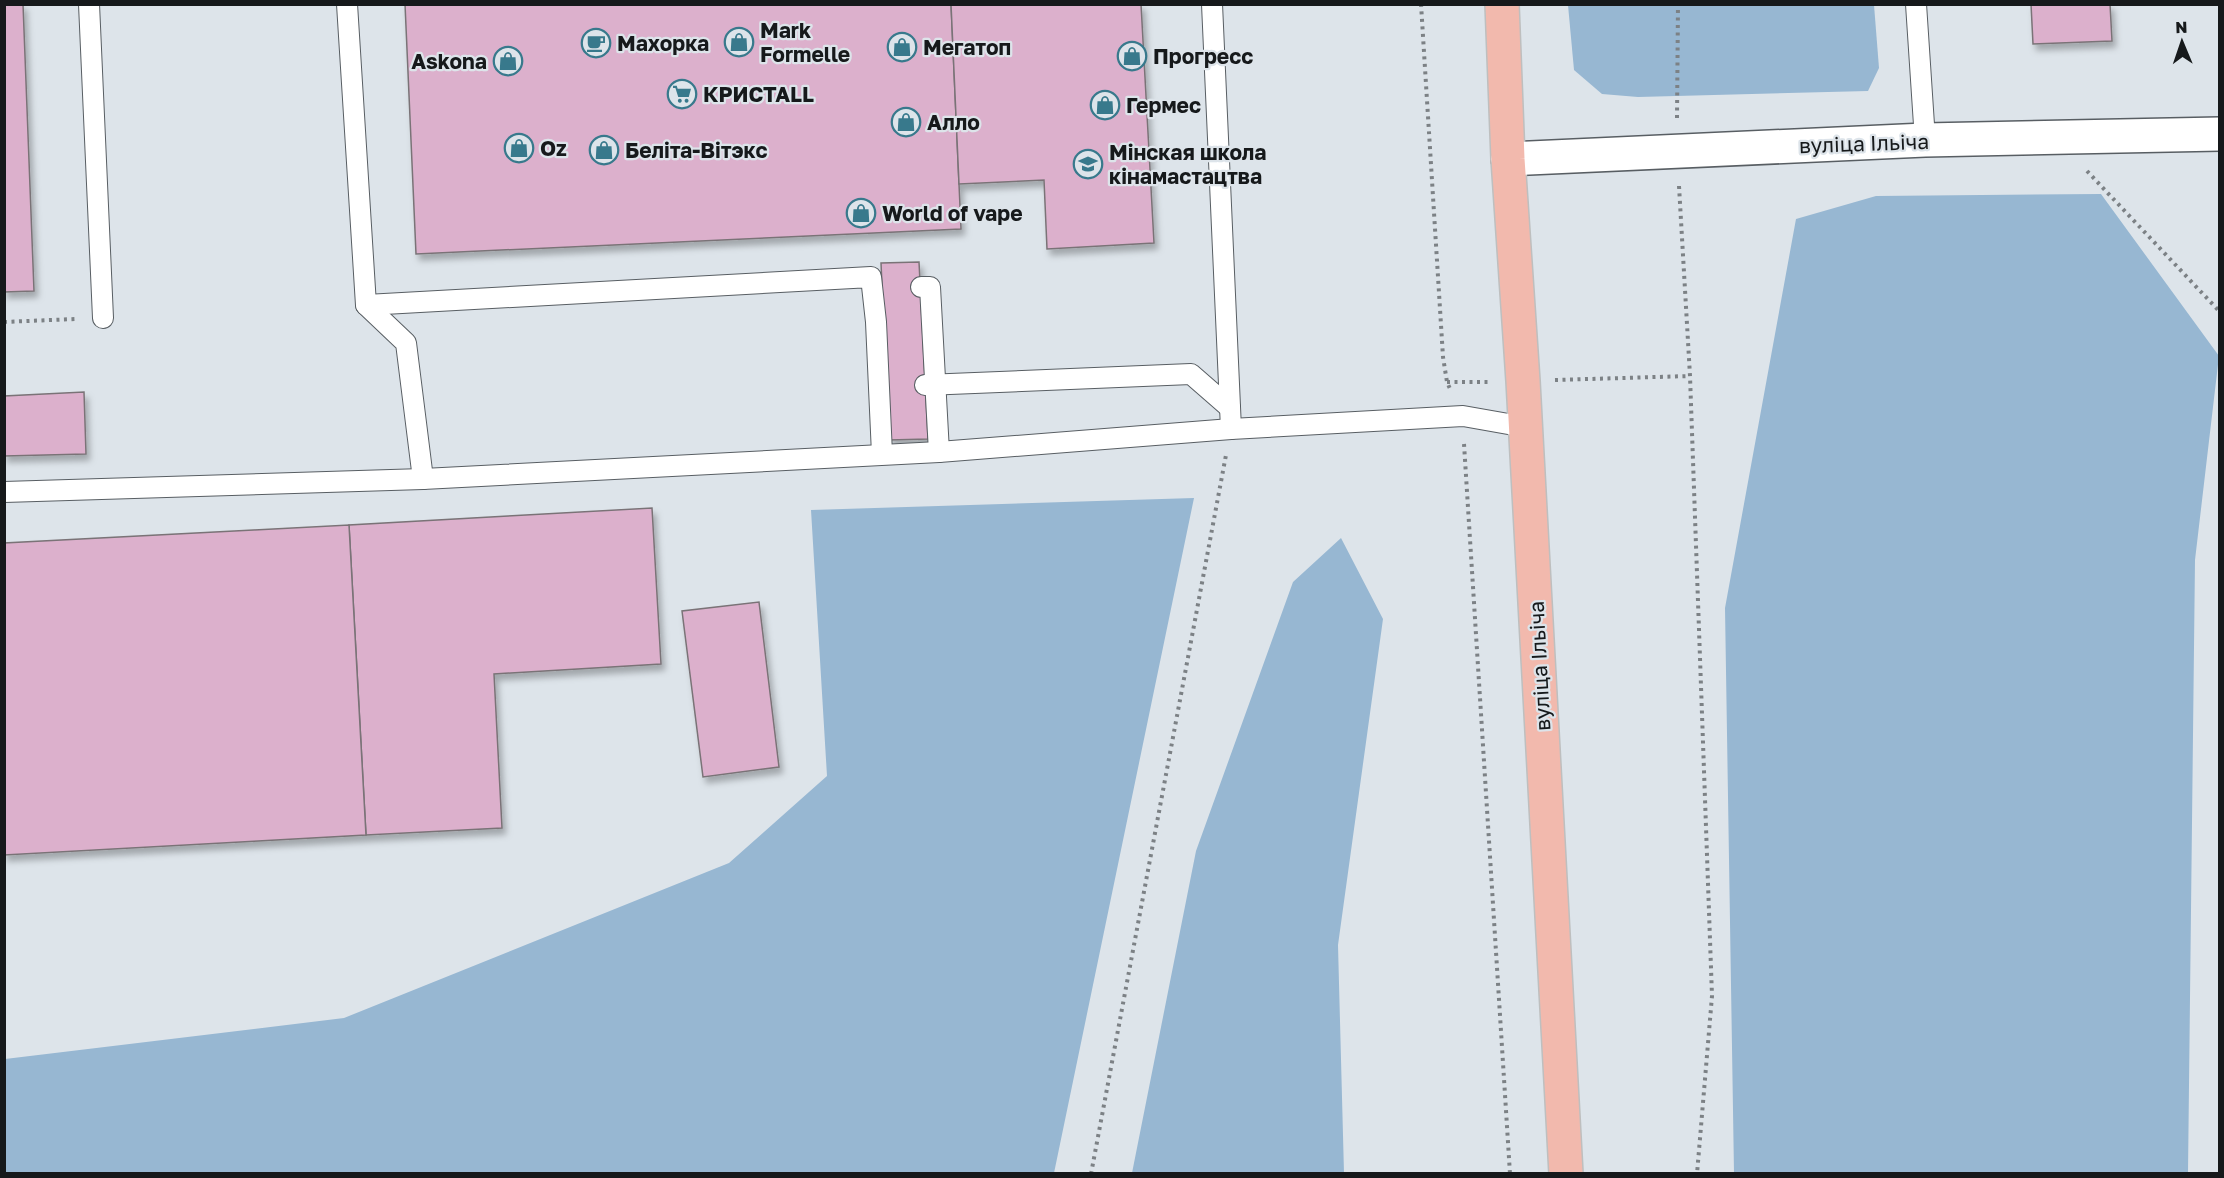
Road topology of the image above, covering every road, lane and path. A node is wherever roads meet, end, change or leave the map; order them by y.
1 (89, 4) edge
2 (347, 4) edge
3 (1212, 4) edge
4 (1421, 4) edge
5 (1502, 4) edge
6 (1678, 4) edge
7 (1916, 4) edge
8 (2220, 134) edge
9 (2056, 137) junction
10 (1925, 140) junction
11 (1677, 151) junction
12 (1508, 159) junction
13 (921, 288) dead end
14 (366, 305) junction
15 (2220, 312) edge
16 (103, 318) joint
17 (4, 322) edge
18 (1690, 376) junction
19 (1523, 381) junction
20 (1447, 382) junction
21 (930, 384) junction
22 (1230, 408) junction
23 (1463, 416) junction
24 (1525, 426) junction
25 (1231, 429) junction
26 (939, 452) junction
27 (882, 454) junction
28 (423, 479) junction
29 (4, 492) edge
30 (1091, 1173) edge
31 (1510, 1173) edge
32 (1566, 1173) edge
33 (1697, 1173) edge

1 - 16 lane
2 - 14 lane
3 - 22 lane
4 - 20 path
5 - 12 main road, вуліца Ільіча
6 - 11 path
7 - 10 lane
8 - 9 street, вуліца Ільіча
9 - 10 street, вуліца Ільіча
9 - 15 path
10 - 11 street, вуліца Ільіча
11 - 12 street, вуліца Ільіча
11 - 18 path
12 - 19 main road, вуліца Ільіча
13 - 21 lane
14 - 27 lane
14 - 28 lane
16 - 17 path
18 - 19 path
18 - 33 path
19 - 20 path
19 - 24 main road, вуліца Ільіча
20 - 23 path
21 - 22 lane
21 - 26 lane
22 - 25 lane
23 - 24 lane
23 - 25 lane
23 - 31 path
24 - 32 main road, вуліца Ільіча
25 - 26 lane
25 - 30 path
26 - 27 lane
27 - 28 lane
28 - 29 lane

